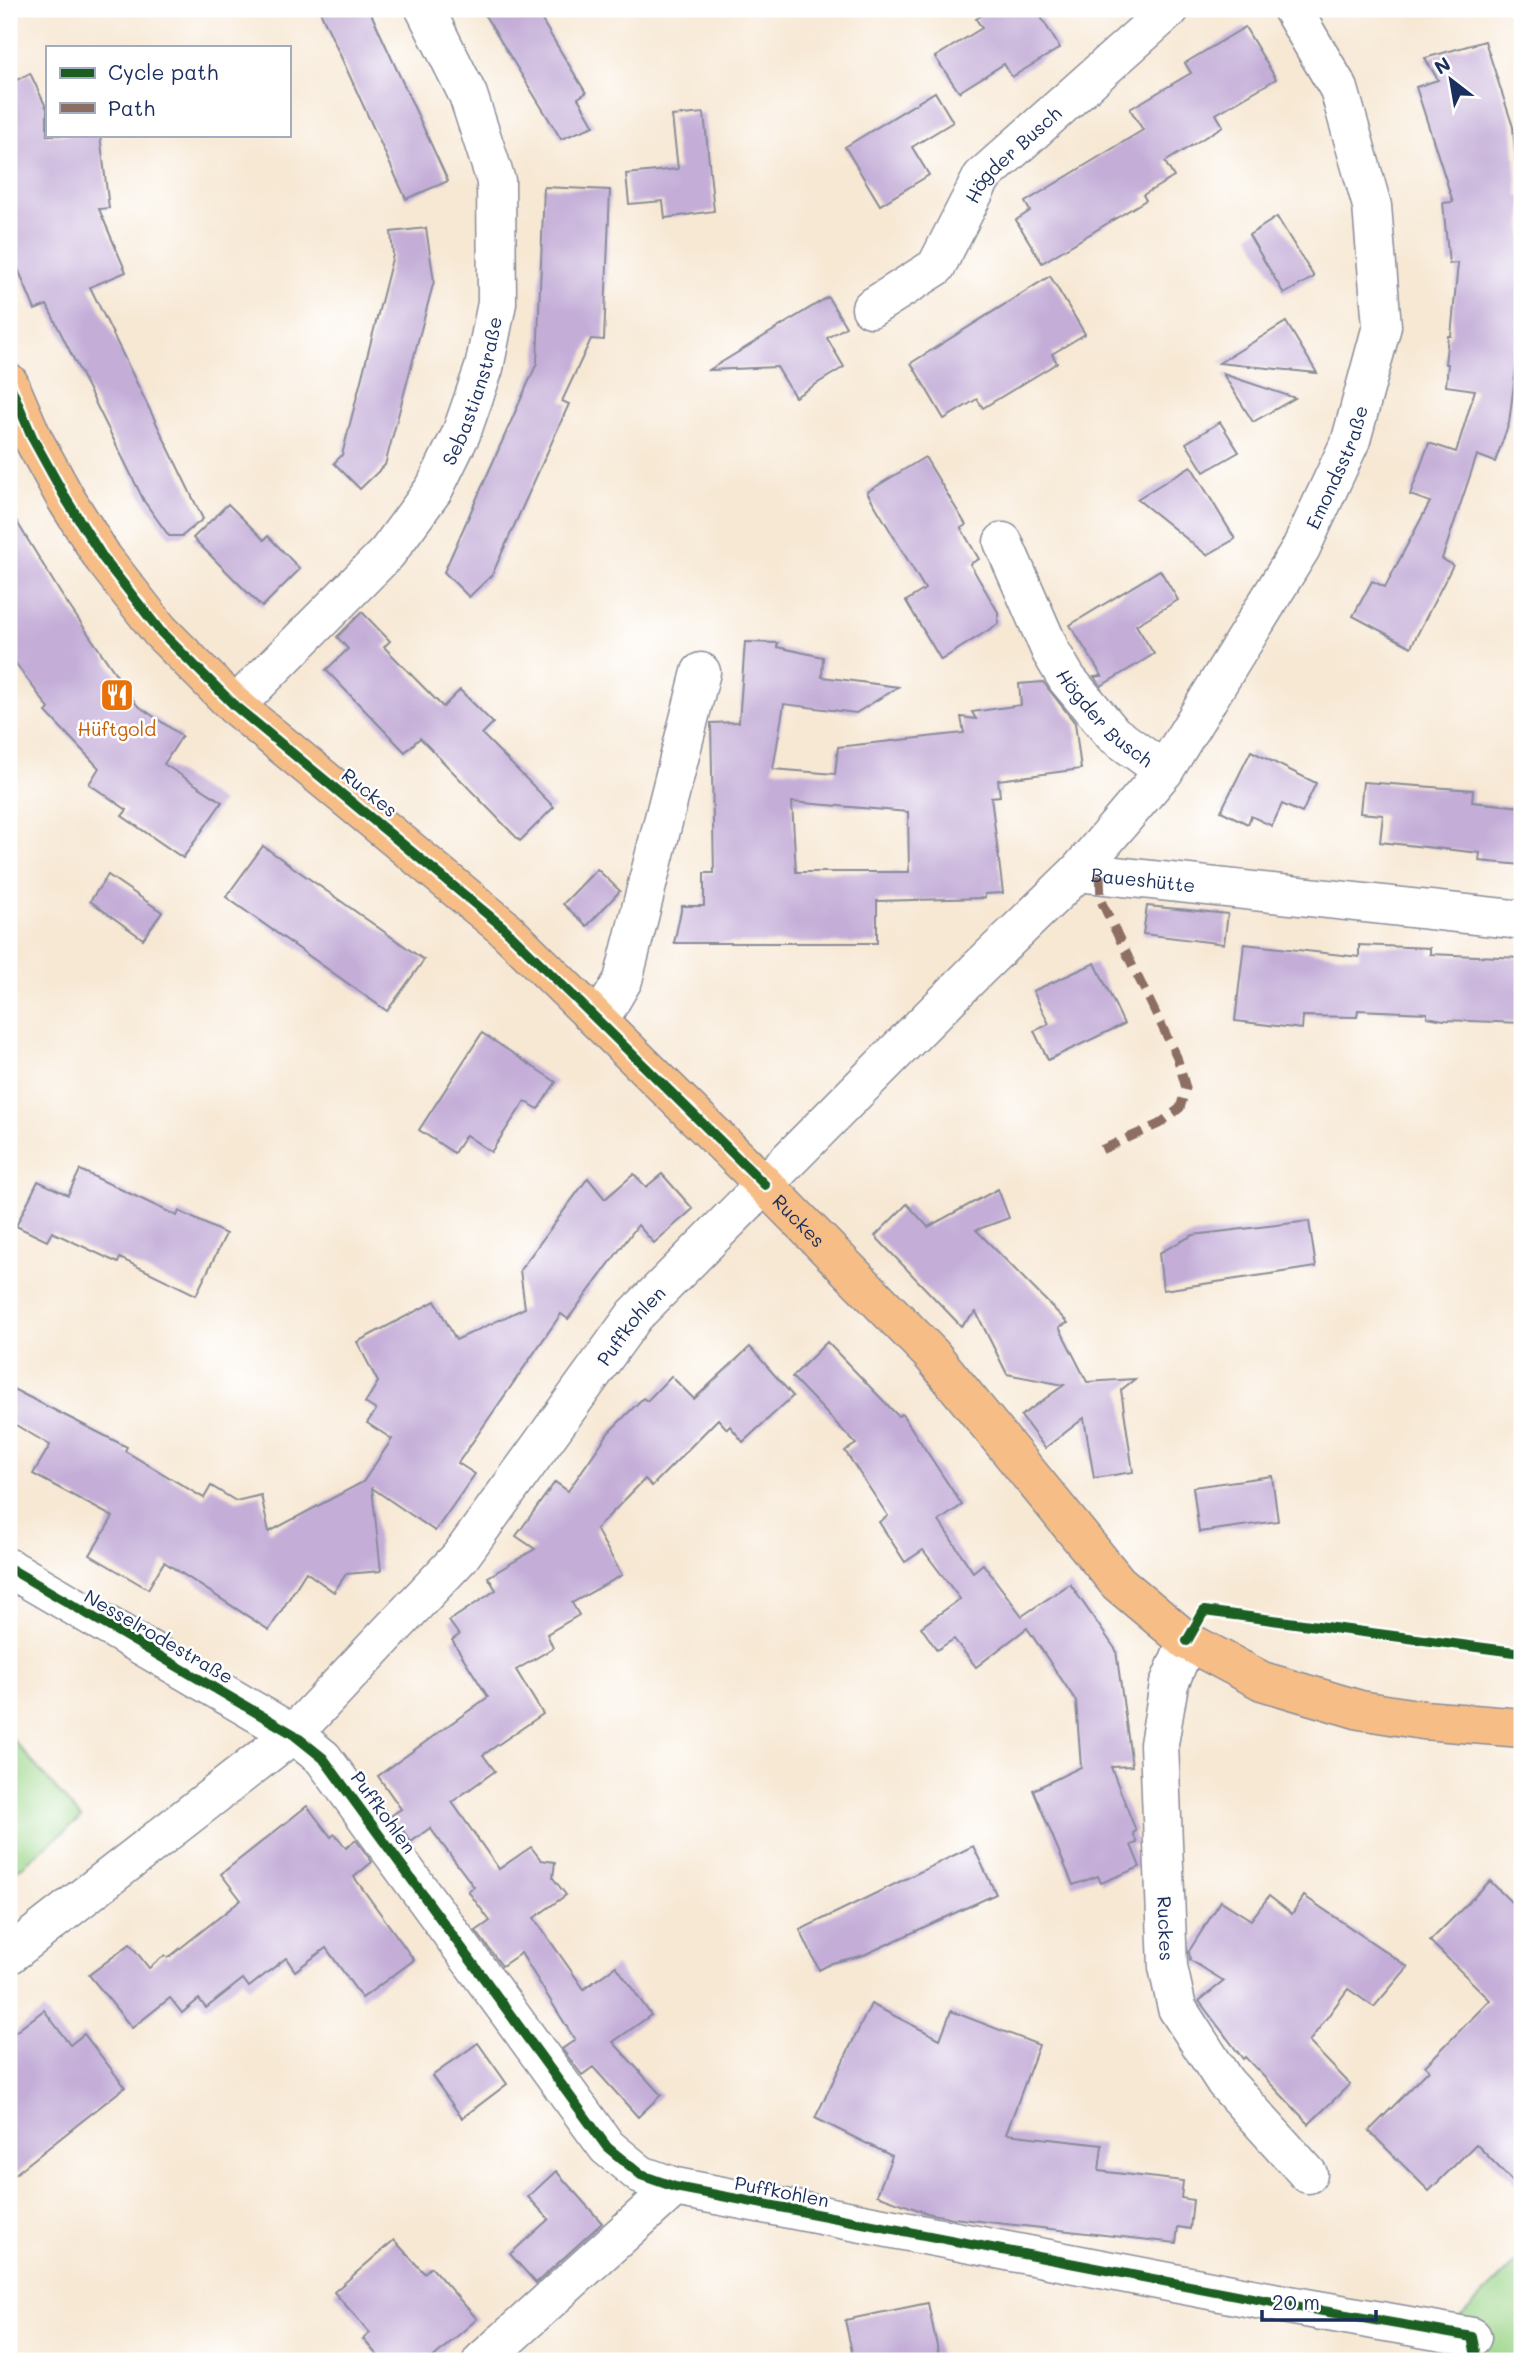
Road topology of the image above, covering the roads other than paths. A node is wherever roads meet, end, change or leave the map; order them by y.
1 (425, 9) edge
2 (1170, 9) edge
3 (1292, 9) edge
4 (871, 308) dead end
5 (9, 383) edge
6 (1003, 542) dead end
7 (701, 673) dead end
8 (235, 706) junction
9 (1164, 771) junction
10 (1078, 872) junction
11 (1522, 920) edge
12 (599, 1021) junction
13 (765, 1185) junction
14 (9, 1568) edge
15 (1187, 1642) junction
16 (1522, 1728) edge
17 (293, 1734) junction
18 (9, 1955) edge
19 (1308, 2174) dead end
20 (675, 2187) junction
21 (1472, 2337) dead end
22 (482, 2361) edge

1 - 8 street, Sebastianstraße
2 - 4 street, Högder Busch
3 - 9 street, Emondsstraße
5 - 8 main road, Ruckes
6 - 9 street, Högder Busch
7 - 12 street
8 - 12 main road, Ruckes
9 - 10 street, Emondsstraße
10 - 11 street, Baueshütte
10 - 13 street, Baueshütte
12 - 13 main road, Ruckes
13 - 15 main road, Ruckes
13 - 17 street, Puffkohlen
14 - 17 street, Nesselrodestraße
15 - 16 main road, Ruckes
15 - 19 street, Ruckes
17 - 18 street, Puffkohlen
17 - 20 street, Puffkohlen
20 - 21 street, Puffkohlen
20 - 22 street

